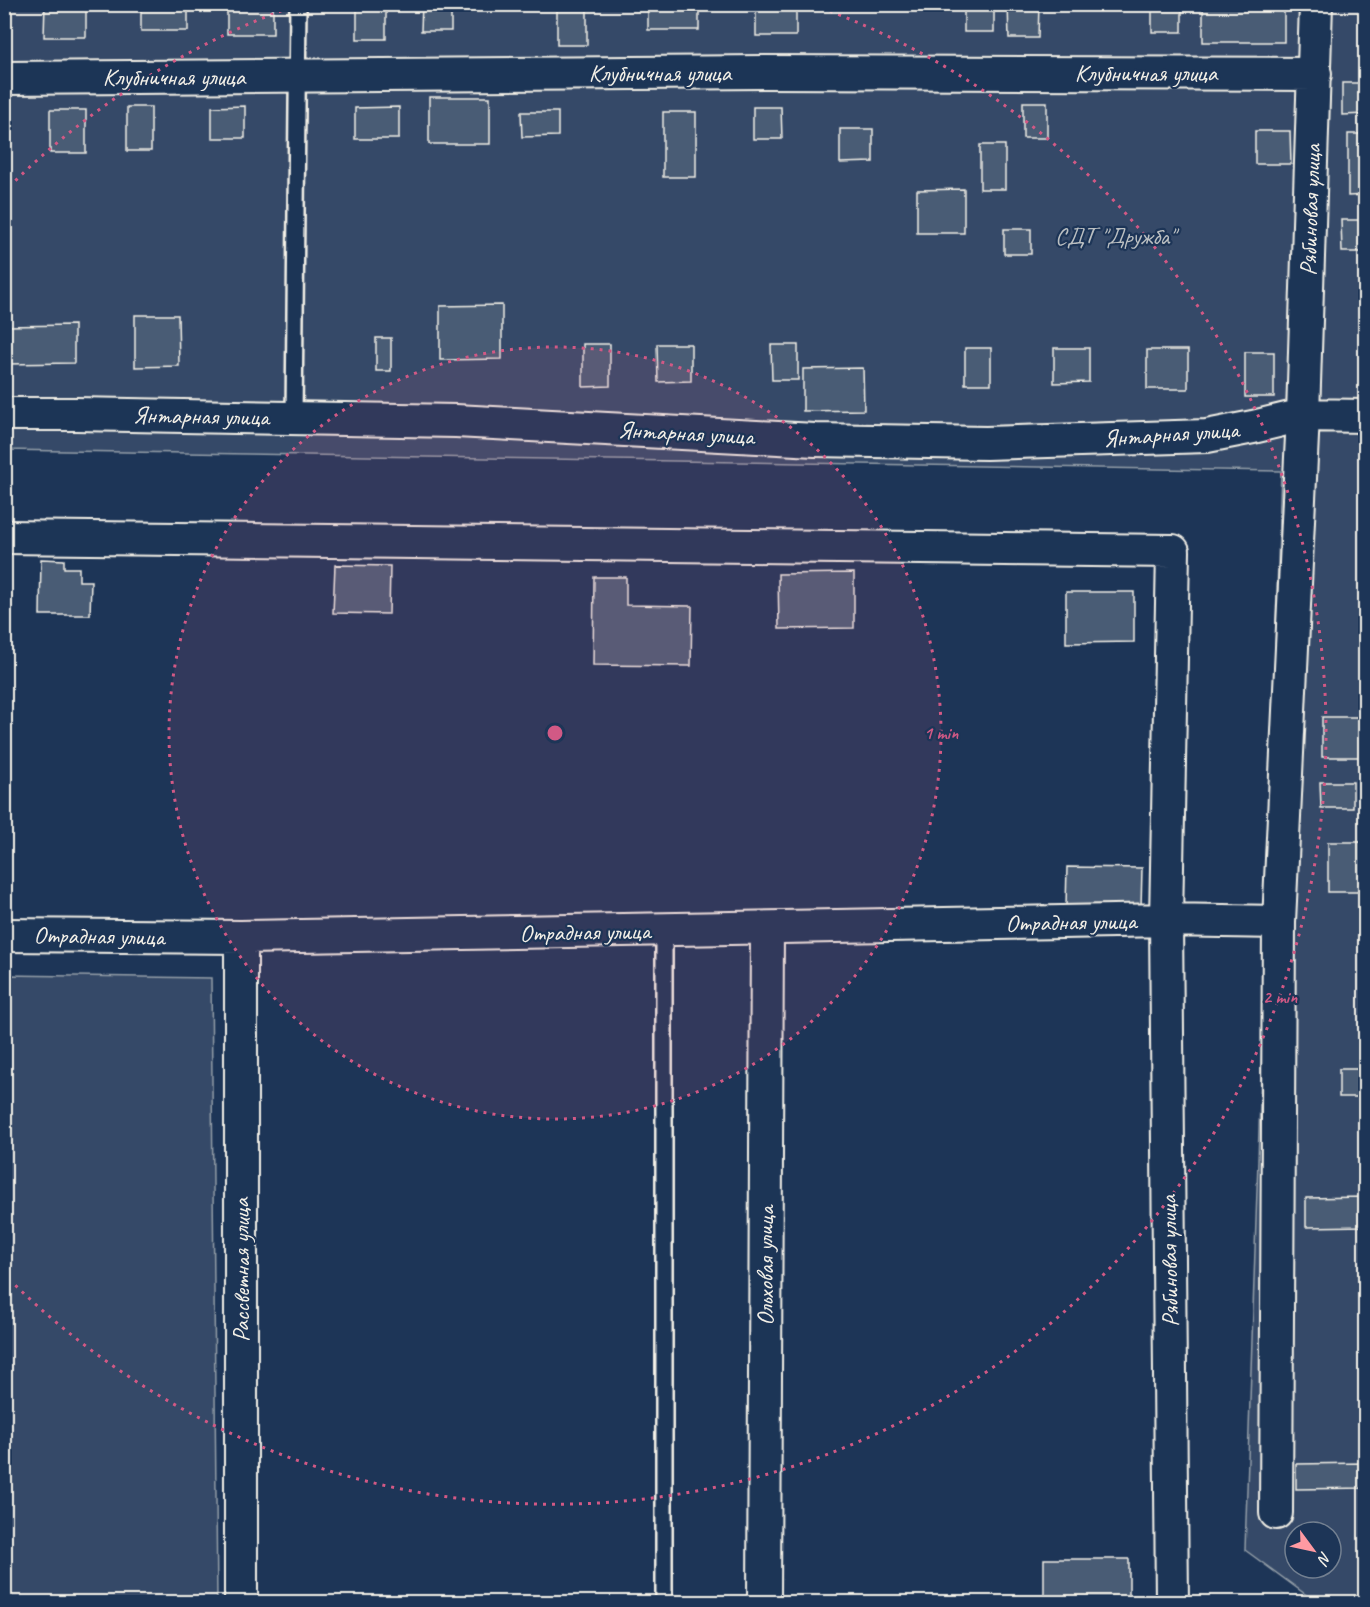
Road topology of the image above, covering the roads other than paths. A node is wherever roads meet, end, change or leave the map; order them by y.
1 (298, 4) edge
2 (1316, 4) edge
3 (1315, 74) junction
4 (297, 76) junction
5 (4, 78) edge
6 (4, 414) edge
7 (1303, 415) junction
8 (1365, 416) edge
9 (294, 418) junction
10 (4, 537) edge
11 (1166, 920) junction
12 (1279, 922) junction
13 (767, 929) junction
14 (664, 930) junction
15 (4, 935) edge
16 (241, 937) junction
17 (1276, 1513) dead end
18 (241, 1602) edge
19 (664, 1602) edge
20 (764, 1602) edge
21 (1172, 1602) edge

1 - 4 lane
2 - 3 street, Рябиновая улица
3 - 4 street, Клубничная улица
3 - 7 street, Рябиновая улица
4 - 5 street, Клубничная улица
4 - 9 lane
6 - 9 street, Янтарная улица
7 - 8 street, Янтарная улица
7 - 9 street, Янтарная улица
7 - 12 street, Рябиновая улица
10 - 11 street, Рябиновая улица
11 - 12 street, Отрадная улица
11 - 13 street, Отрадная улица
11 - 21 street, Рябиновая улица
12 - 17 street, Рябиновая улица
13 - 14 street, Отрадная улица
13 - 20 street, Ольховая улица
14 - 16 street, Отрадная улица
14 - 19 lane
15 - 16 street, Отрадная улица
16 - 18 street, Рассветная улица

